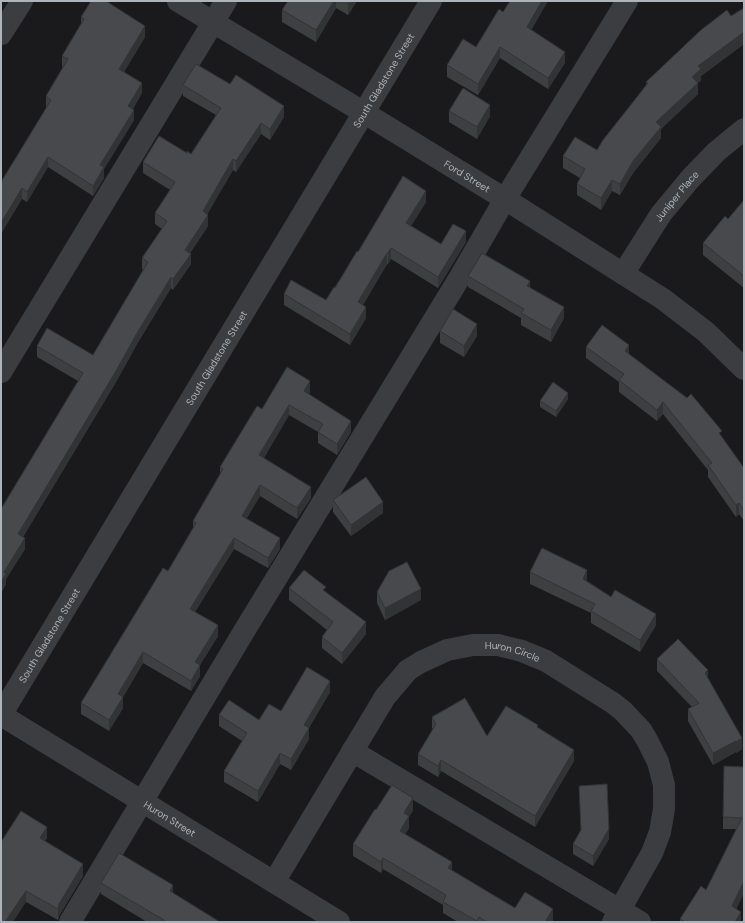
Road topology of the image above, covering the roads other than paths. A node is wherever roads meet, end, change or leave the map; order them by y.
1 (22, 1) edge
2 (178, 1) edge
3 (226, 1) edge
4 (431, 1) edge
5 (627, 1) edge
6 (213, 22) junction
7 (1, 34) edge
8 (363, 112) junction
9 (744, 129) edge
10 (505, 199) junction
11 (623, 274) junction
12 (744, 369) edge
13 (1, 372) edge
14 (1, 715) edge
15 (352, 751) junction
16 (143, 802) junction
17 (274, 882) junction
18 (616, 916) edge
19 (70, 922) edge
20 (339, 922) edge
21 (640, 922) edge

1 - 7 street
2 - 6 street, Ford Street
3 - 6 street
4 - 8 street, South Gladstone Street
5 - 10 street
6 - 8 street, Ford Street
6 - 13 street
8 - 10 street, Ford Street
8 - 14 street, South Gladstone Street
9 - 11 street, Juniper Place
10 - 11 street, Ford Street
10 - 16 street
11 - 12 street, Ford Street
14 - 16 street, Huron Street
15 - 17 street, Huron Circle
15 - 18 street
15 - 18 street, Huron Circle
16 - 17 street, Huron Street
16 - 19 street
17 - 20 street, Huron Street
18 - 21 street

